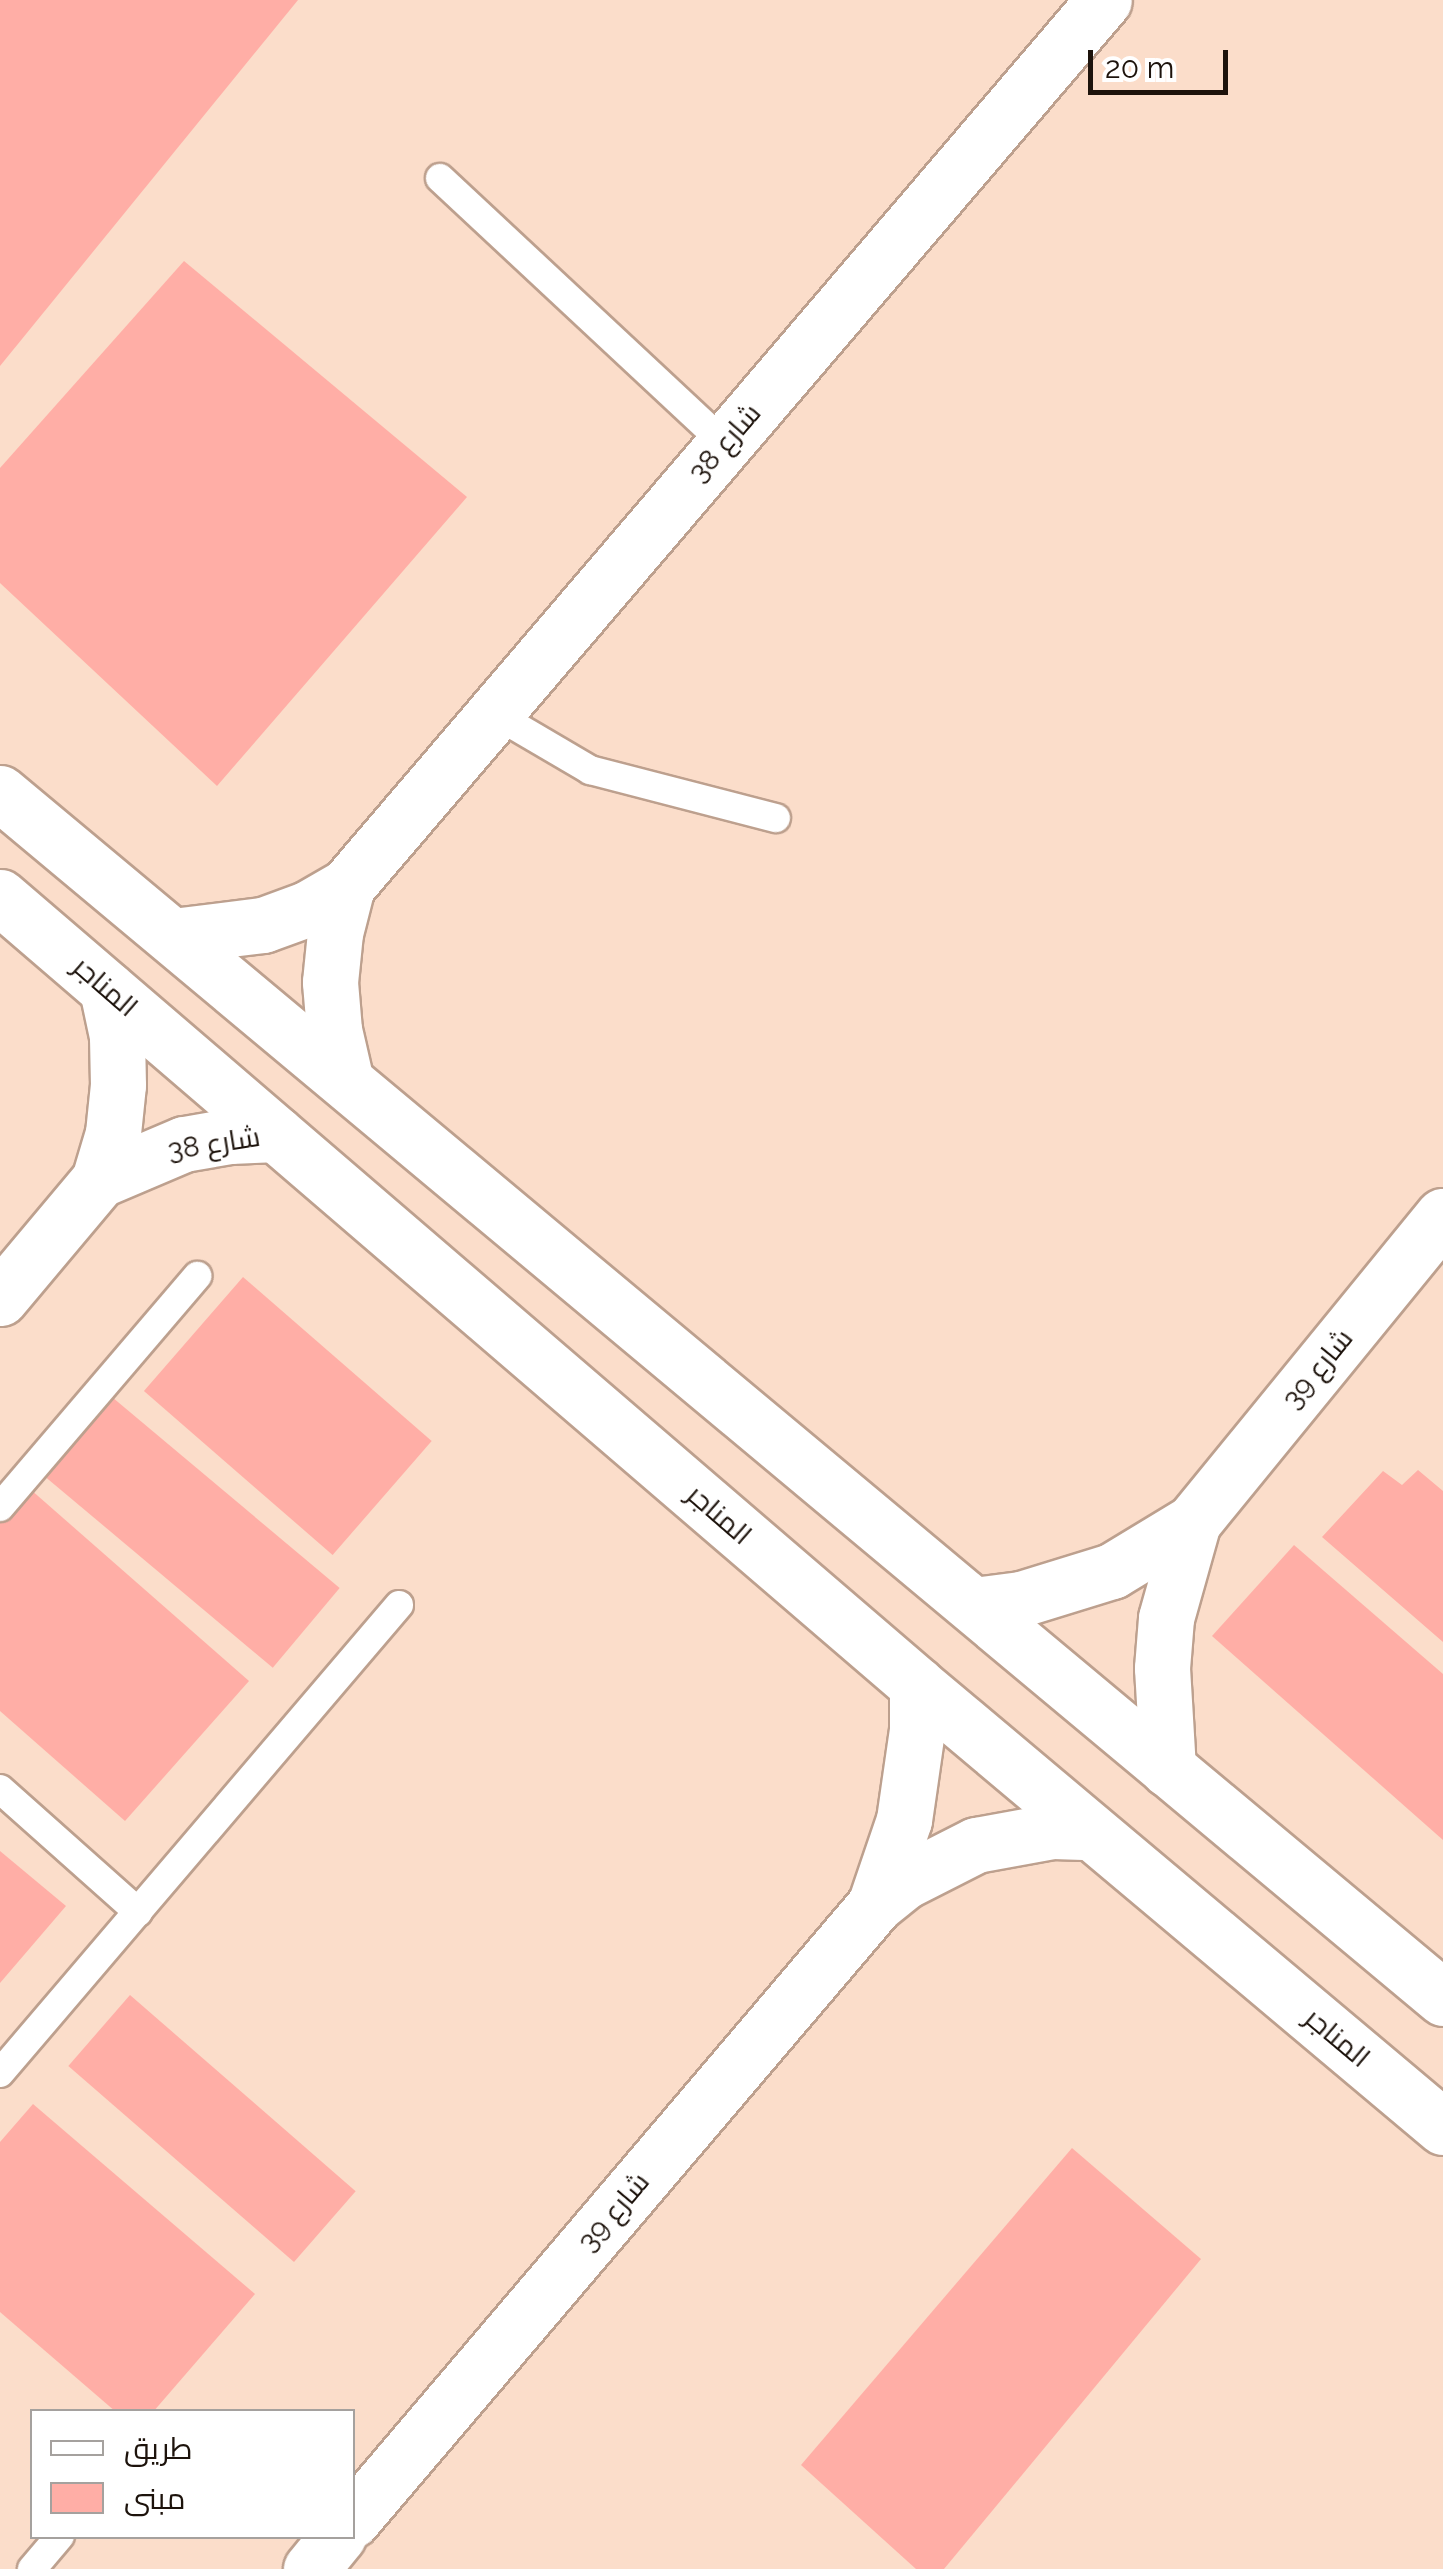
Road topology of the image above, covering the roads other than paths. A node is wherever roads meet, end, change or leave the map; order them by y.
1 (1104, 0) edge
2 (440, 178) dead end
3 (724, 444) junction
4 (493, 714) junction
5 (0, 793) edge
6 (776, 818) dead end
7 (347, 886) junction
8 (0, 896) edge
9 (173, 936) junction
10 (107, 989) junction
11 (345, 1078) junction
12 (276, 1134) junction
13 (99, 1180) junction
14 (1443, 1216) edge
15 (197, 1276) dead end
16 (0, 1298) edge
17 (0, 1507) edge
18 (1193, 1522) junction
19 (399, 1605) dead end
20 (974, 1605) junction
21 (917, 1686) junction
22 (1168, 1770) junction
23 (0, 1790) edge
24 (1091, 1832) junction
25 (874, 1905) junction
26 (138, 1912) junction
27 (1443, 1998) edge
28 (0, 2073) edge
29 (1443, 2127) edge
30 (355, 2516) edge
31 (57, 2539) edge
32 (335, 2539) edge
33 (32, 2569) edge
34 (310, 2569) edge

1 - 3 street, شارع 38
2 - 3 lane
3 - 4 street, شارع 38
4 - 6 lane
4 - 7 street, شارع 38
5 - 9 street
7 - 9 street, شارع 38
7 - 11 street, شارع 38
8 - 10 street, المناجر
9 - 11 street
10 - 12 street, المناجر
10 - 13 street, شارع 38
11 - 20 street
12 - 13 street, شارع 38
12 - 21 street, المناجر
13 - 16 street, شارع 38
14 - 18 street, شارع 39
15 - 17 lane
18 - 20 street, شارع 39
18 - 22 street, شارع 39
19 - 26 lane
20 - 22 street
21 - 24 street, المناجر
21 - 25 street, شارع 39
22 - 27 street
23 - 26 lane
24 - 25 street, شارع 39
24 - 29 street, المناجر
25 - 30 street, شارع 39
26 - 28 lane
31 - 33 lane
32 - 34 street

